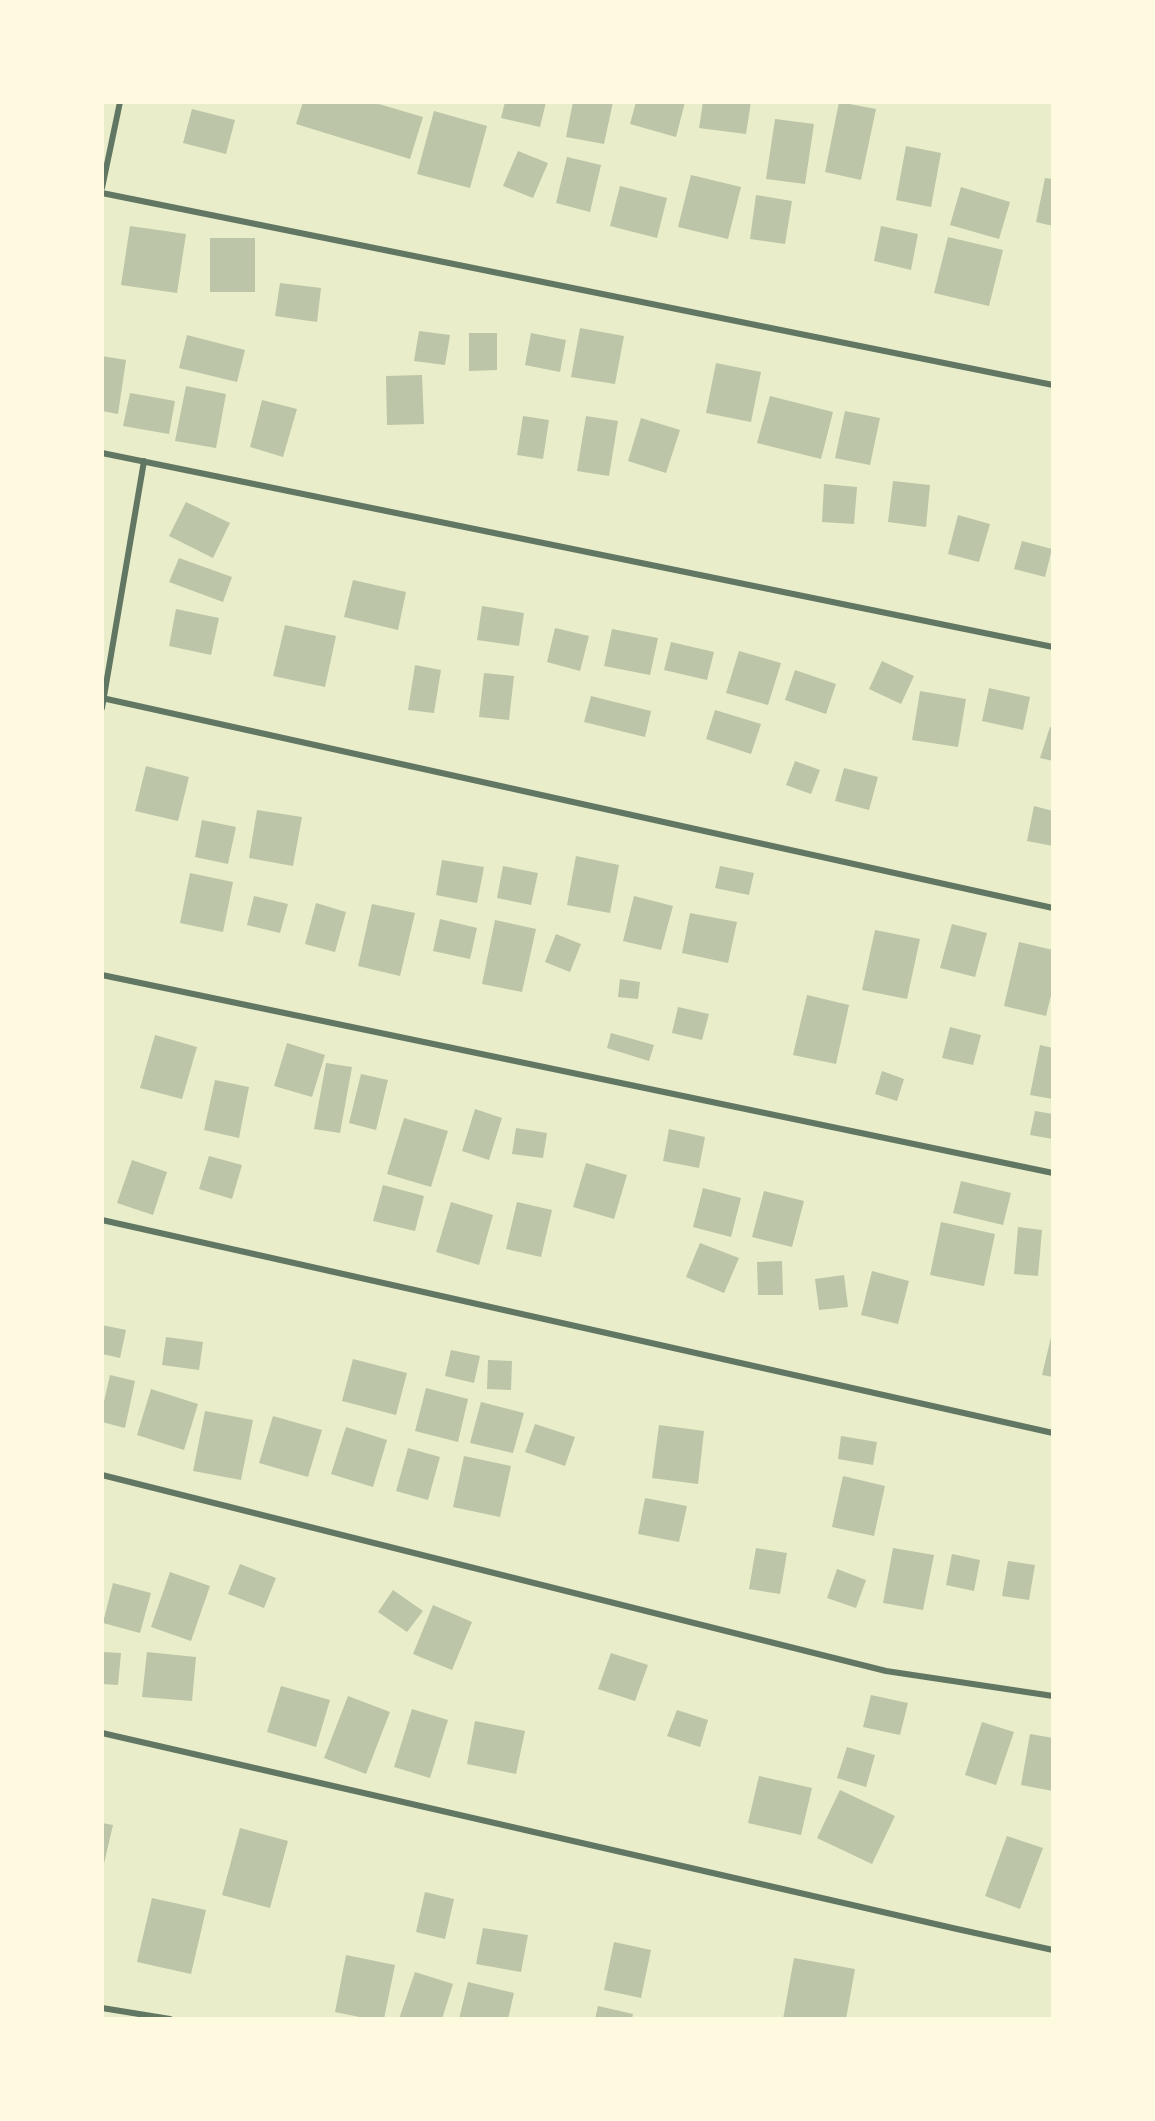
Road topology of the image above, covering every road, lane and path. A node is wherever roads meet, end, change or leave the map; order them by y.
1 (120, 102) edge
2 (102, 188) edge
3 (102, 193) edge
4 (1053, 385) edge
5 (102, 453) edge
6 (144, 461) junction
7 (1053, 647) edge
8 (103, 698) edge
9 (102, 708) edge
10 (1053, 908) edge
11 (102, 975) edge
12 (1053, 1173) edge
13 (102, 1220) edge
14 (1053, 1433) edge
15 (102, 1475) edge
16 (1053, 1696) edge
17 (102, 1733) edge
18 (1053, 1950) edge
19 (102, 2007) edge
20 (170, 2019) edge

1 - 2 street
3 - 4 street
5 - 6 street
6 - 7 street
6 - 8 street
8 - 9 street
8 - 10 street
11 - 12 street
13 - 14 street
15 - 16 street
17 - 18 street
19 - 20 street

